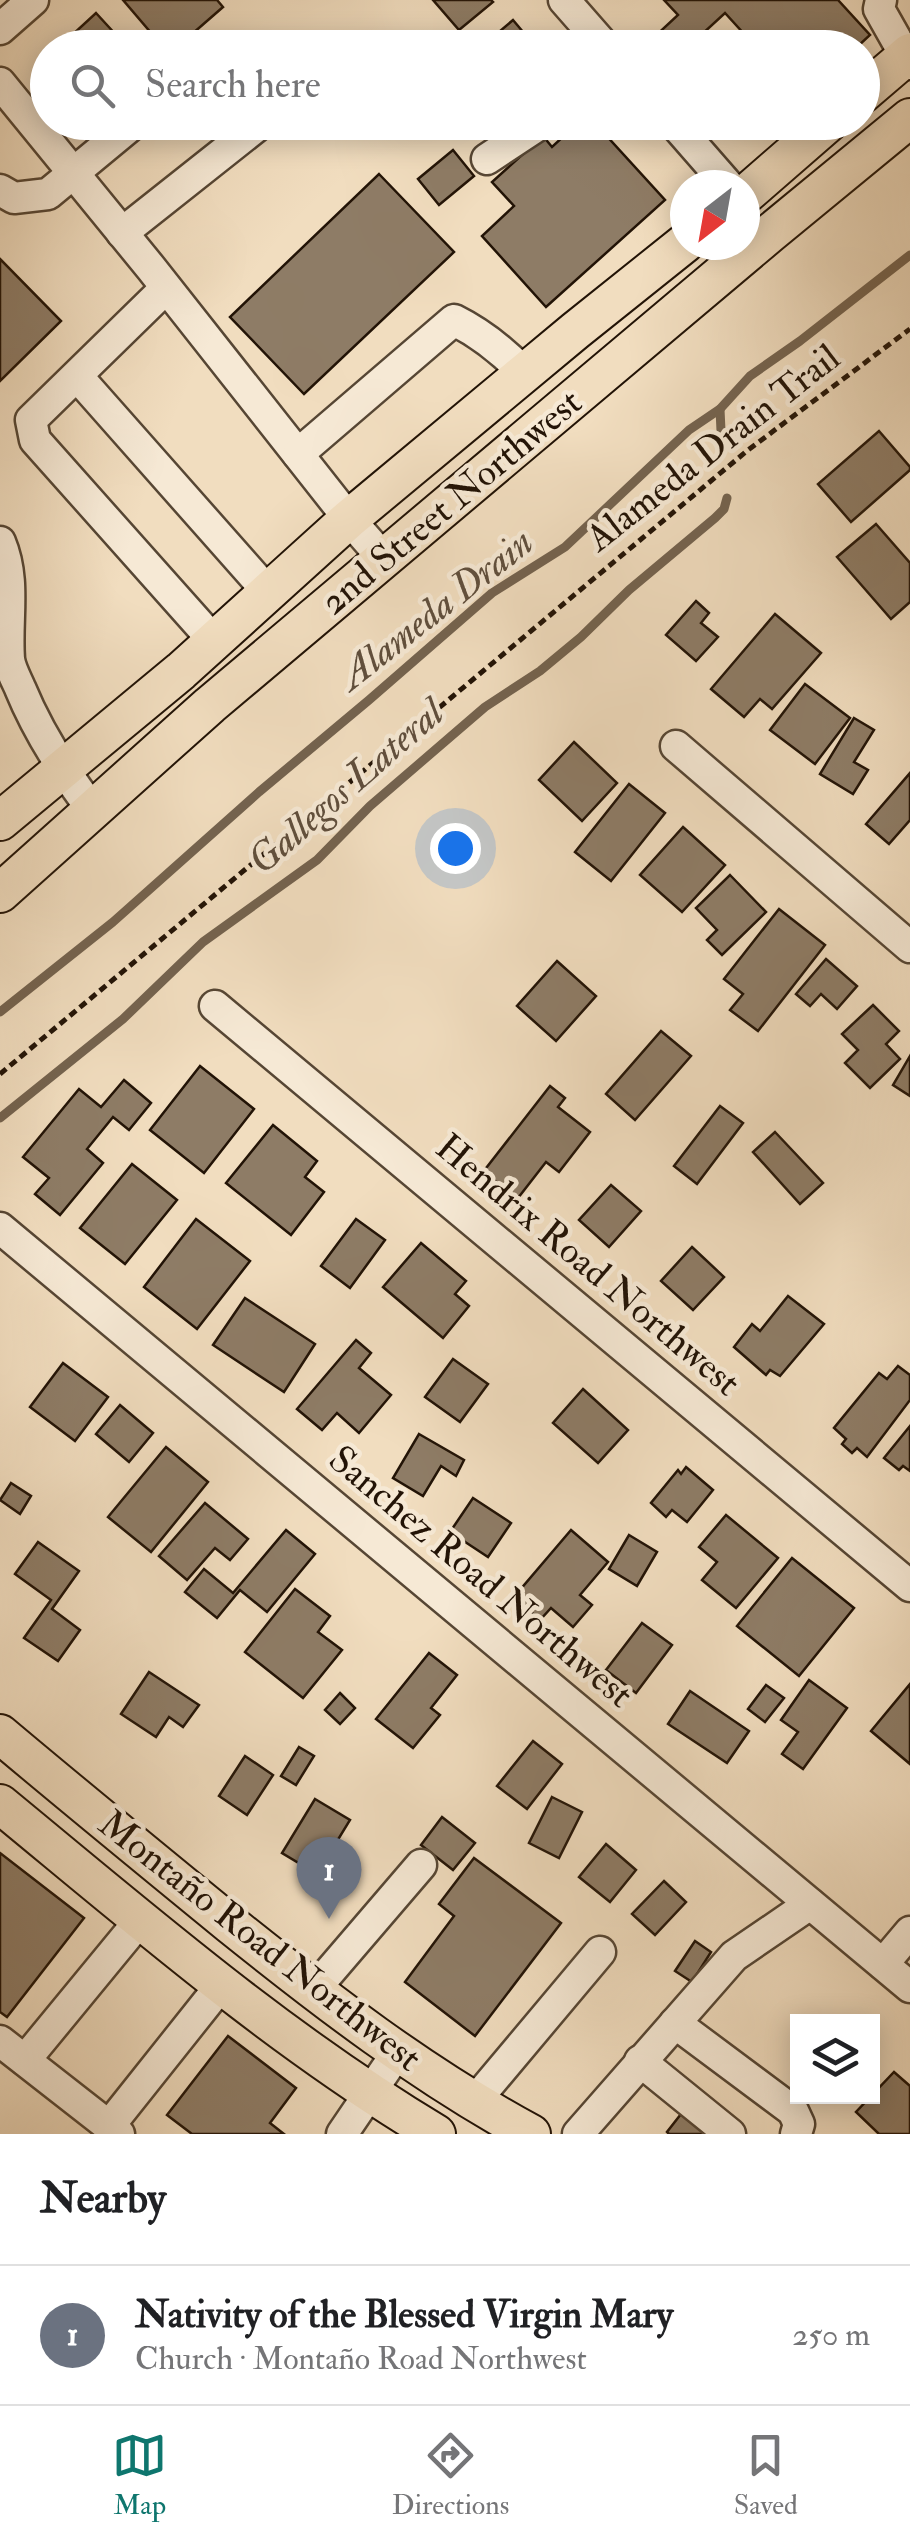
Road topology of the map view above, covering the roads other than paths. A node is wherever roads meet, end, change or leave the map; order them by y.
1 (33, 0) edge
2 (564, 0) edge
3 (881, 0) edge
4 (0, 29) edge
5 (590, 30) edge
6 (908, 58) edge
7 (880, 80) edge
8 (0, 83) edge
9 (910, 118) edge
10 (30, 120) edge
11 (47, 140) edge
12 (113, 140) edge
13 (239, 140) edge
14 (517, 140) edge
15 (689, 140) edge
16 (808, 140) edge
17 (488, 160) dead end
18 (715, 170) edge
19 (73, 172) junction
20 (760, 182) edge
21 (0, 190) edge
22 (760, 223) edge
23 (122, 233) junction
24 (769, 234) junction
25 (670, 255) edge
26 (166, 288) junction
27 (524, 373) junction
28 (77, 376) junction
29 (298, 454) junction
30 (349, 519) junction
31 (0, 542) edge
32 (384, 559) junction
33 (268, 592) junction
34 (214, 640) junction
35 (676, 746) dead end
36 (62, 770) junction
37 (92, 809) junction
38 (0, 821) edge
39 (0, 894) edge
40 (910, 946) edge
41 (215, 1006) dead end
42 (0, 1228) edge
43 (910, 1586) edge
44 (0, 1734) edge
45 (0, 1804) edge
46 (421, 1865) dead end
47 (810, 1904) junction
48 (141, 1919) junction
49 (910, 1932) edge
50 (600, 1952) dead end
51 (883, 1964) junction
52 (222, 1984) junction
53 (910, 1987) edge
54 (313, 1990) junction
55 (675, 2022) junction
56 (0, 2040) edge
57 (396, 2053) junction
58 (26, 2060) junction
59 (640, 2061) junction
60 (370, 2094) junction
61 (475, 2101) junction
62 (114, 2130) edge
63 (342, 2134) edge
64 (436, 2134) edge
65 (530, 2134) edge
66 (578, 2134) edge
67 (730, 2134) edge
68 (796, 2134) edge

1 - 4 street
2 - 5 street
3 - 6 street
6 - 7 main road
8 - 10 street
9 - 24 main road, 2nd Street Northwest
11 - 19 street
12 - 19 street
13 - 23 street
14 - 17 street
15 - 18 street
16 - 20 main road
19 - 21 street
19 - 23 street
22 - 24 street
23 - 26 street
24 - 32 main road, 2nd Street Northwest
25 - 27 main road, 2nd Street Northwest
26 - 28 street
26 - 29 street
27 - 29 street
27 - 30 main road, 2nd Street Northwest
28 - 33 street
28 - 34 street
29 - 30 street
30 - 32 street
30 - 33 main road, 2nd Street Northwest
31 - 36 street
32 - 37 main road, 2nd Street Northwest
33 - 34 main road, 2nd Street Northwest
34 - 36 main road, 2nd Street Northwest
35 - 40 street
36 - 37 street
36 - 38 main road, 2nd Street Northwest
37 - 39 main road, 2nd Street Northwest
41 - 43 street, Hendrix Road Northwest
42 - 47 street, Sanchez Road Northwest
44 - 54 main road, Montaño Road Northwest
45 - 48 main road, Montaño Road Northwest
46 - 54 street
47 - 51 street, Sanchez Road Northwest
47 - 55 street
48 - 52 main road, Montaño Road Northwest
48 - 58 street
49 - 51 street
50 - 61 street
51 - 53 street, Sanchez Road Northwest
52 - 60 main road, Montaño Road Northwest
52 - 62 street
54 - 57 main road, Montaño Road Northwest
55 - 59 street
55 - 68 street
56 - 58 street
57 - 60 street
57 - 61 main road, Montaño Road Northwest
58 - 62 street
59 - 66 street
59 - 67 street
60 - 63 street
60 - 64 main road, Montaño Road Northwest
61 - 65 main road, Montaño Road Northwest

